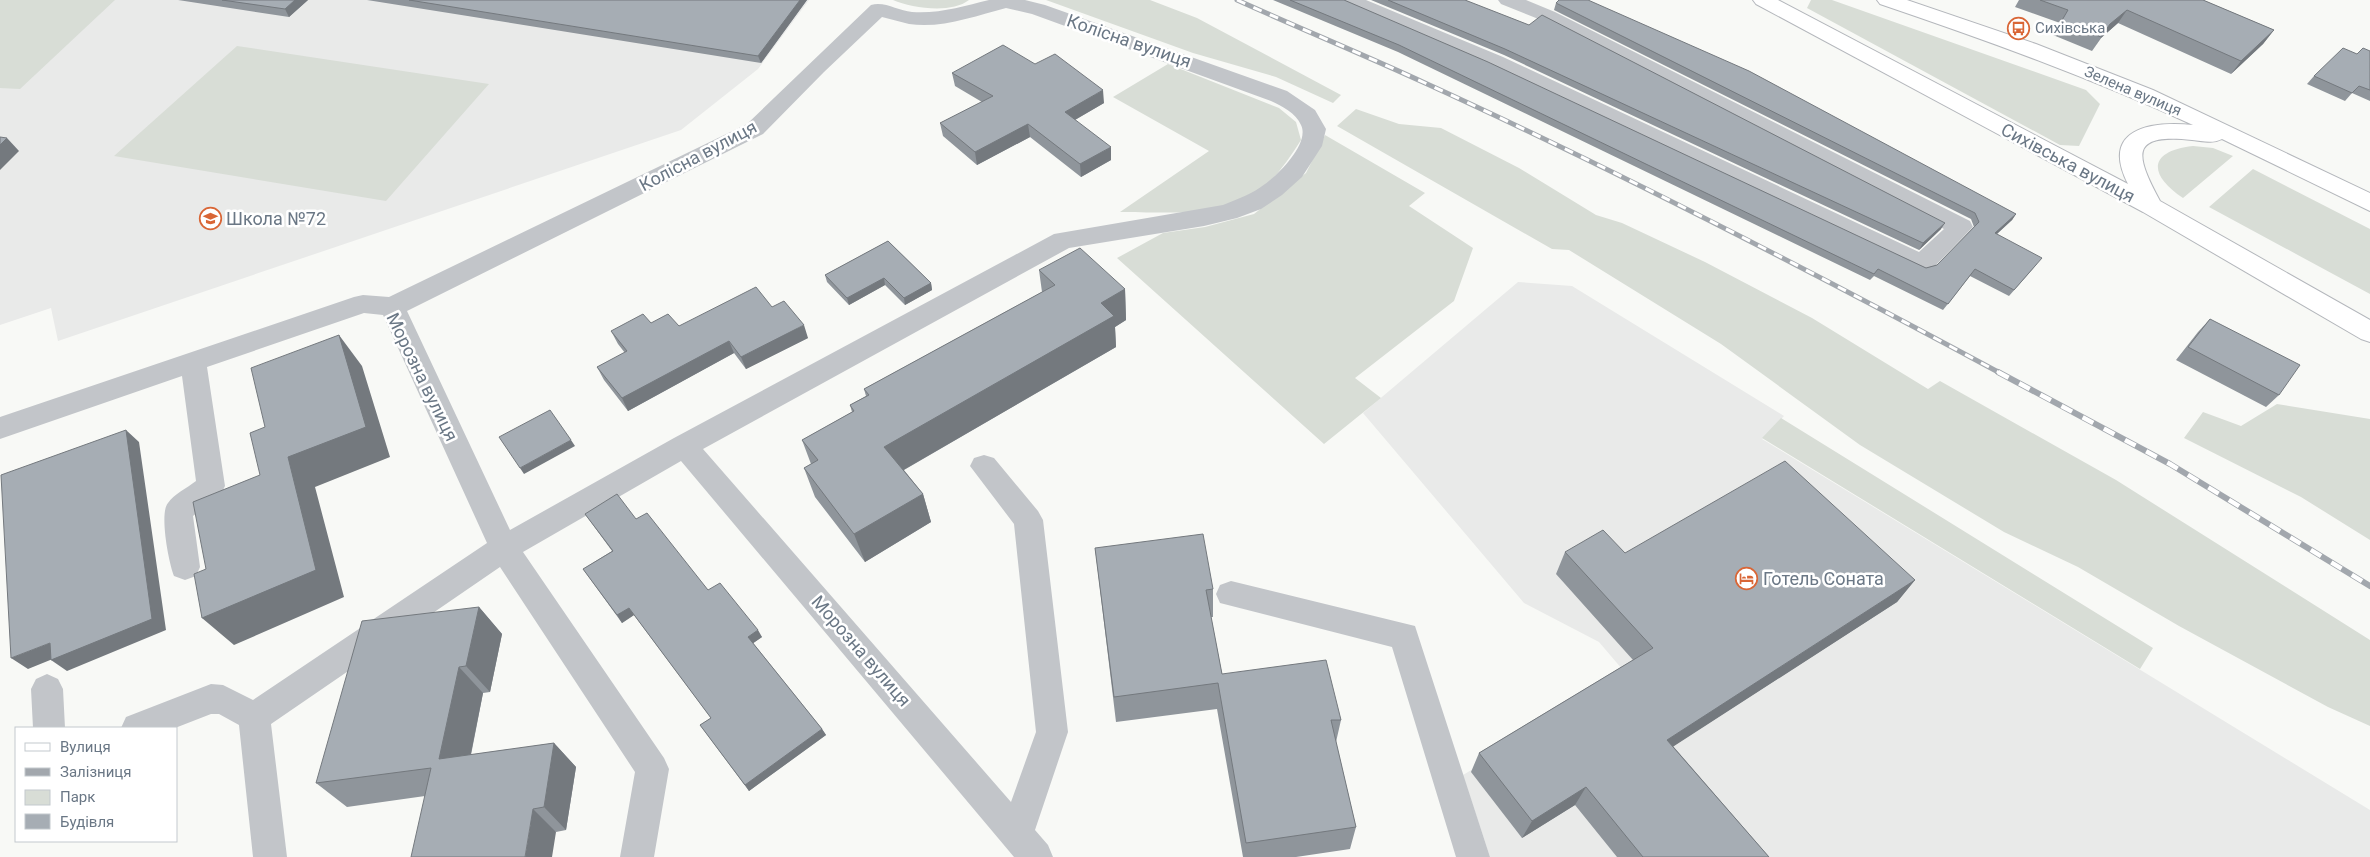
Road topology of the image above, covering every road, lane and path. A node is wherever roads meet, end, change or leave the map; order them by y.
1 (1349, 0) edge
2 (1508, 0) edge
3 (1763, 0) edge
4 (1887, 0) edge
5 (2237, 138) junction
6 (2370, 203) edge
7 (2151, 206) junction
8 (392, 308) junction
9 (2370, 332) edge
10 (193, 361) junction
11 (0, 428) edge
12 (684, 446) junction
13 (984, 466) dead end
14 (504, 548) junction
15 (185, 567) dead end
16 (1231, 594) dead end
17 (47, 690) dead end
18 (254, 717) junction
19 (49, 727) edge
20 (139, 727) edge
21 (1017, 833) junction
22 (270, 857) edge
23 (638, 857) edge
24 (1036, 857) edge
25 (1473, 857) edge

1 - 2 street
3 - 7 main road, Сихівська вулиця
4 - 5 main road, Зелена вулиця
5 - 6 main road, Зелена вулиця
5 - 7 main road
7 - 9 main road, Сихівська вулиця
8 - 10 street, Морозна вулиця
8 - 12 street, Колісна вулиця
8 - 14 street, Морозна вулиця
10 - 11 street, Морозна вулиця
10 - 15 street
12 - 14 street
12 - 21 street, Морозна вулиця
13 - 21 street
14 - 18 street
14 - 23 street, Морозна вулиця
16 - 25 street
17 - 19 street
18 - 20 street
18 - 22 street
21 - 24 street, Морозна вулиця

